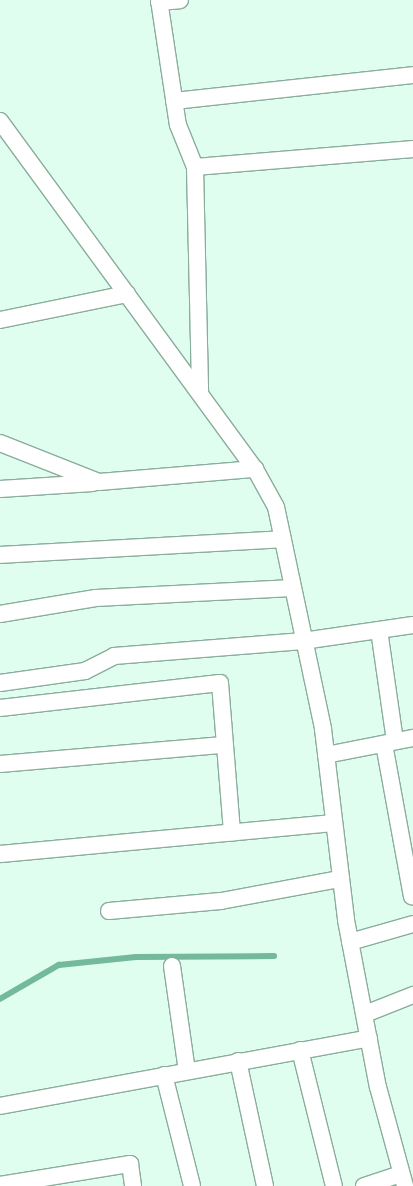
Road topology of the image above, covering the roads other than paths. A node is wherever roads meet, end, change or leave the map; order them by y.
1 (180, 0) edge
2 (159, 1) edge
3 (413, 75) edge
4 (174, 101) junction
5 (0, 121) edge
6 (413, 149) edge
7 (195, 167) junction
8 (127, 294) junction
9 (0, 320) edge
10 (200, 393) junction
11 (0, 443) edge
12 (255, 469) junction
13 (99, 482) junction
14 (0, 489) edge
15 (283, 539) junction
16 (0, 555) edge
17 (294, 588) junction
18 (0, 614) edge
19 (413, 625) edge
20 (379, 630) junction
21 (304, 641) junction
22 (0, 684) edge
23 (0, 708) edge
24 (413, 738) edge
25 (390, 742) junction
26 (223, 745) junction
27 (326, 755) junction
28 (0, 764) edge
29 (334, 823) junction
30 (232, 833) junction
31 (0, 854) edge
32 (340, 879) junction
33 (412, 896) edge
34 (109, 911) dead end
35 (413, 924) edge
36 (350, 942) junction
37 (172, 966) dead end
38 (413, 995) edge
39 (365, 1014) junction
40 (369, 1038) junction
41 (300, 1050) junction
42 (238, 1061) junction
43 (187, 1071) junction
44 (164, 1075) junction
45 (0, 1106) edge
46 (403, 1180) edge
47 (0, 1184) edge
48 (133, 1186) edge
49 (192, 1186) edge
50 (265, 1186) edge
51 (334, 1186) edge
52 (364, 1186) edge

1 - 2 street
2 - 4 street
3 - 4 street
4 - 7 street
5 - 8 street
6 - 7 street
7 - 10 street
8 - 9 street
8 - 10 street
10 - 12 street
11 - 13 street
12 - 13 street
12 - 15 street
13 - 14 street
15 - 16 street
15 - 17 street
17 - 18 street
17 - 21 street
19 - 20 street
20 - 21 street
20 - 25 street
21 - 22 street
21 - 27 street
23 - 26 street
24 - 25 street
25 - 27 street
25 - 33 street
26 - 28 street
26 - 30 street
27 - 29 street
29 - 30 street
29 - 32 street
30 - 31 street
32 - 34 street
32 - 36 street
35 - 36 street
36 - 39 street
37 - 43 street
38 - 39 street
39 - 40 street
40 - 41 street
40 - 46 street
41 - 42 street
41 - 51 street
42 - 43 street
42 - 50 street
43 - 44 street
44 - 45 street
44 - 49 street
46 - 52 street
47 - 48 street

